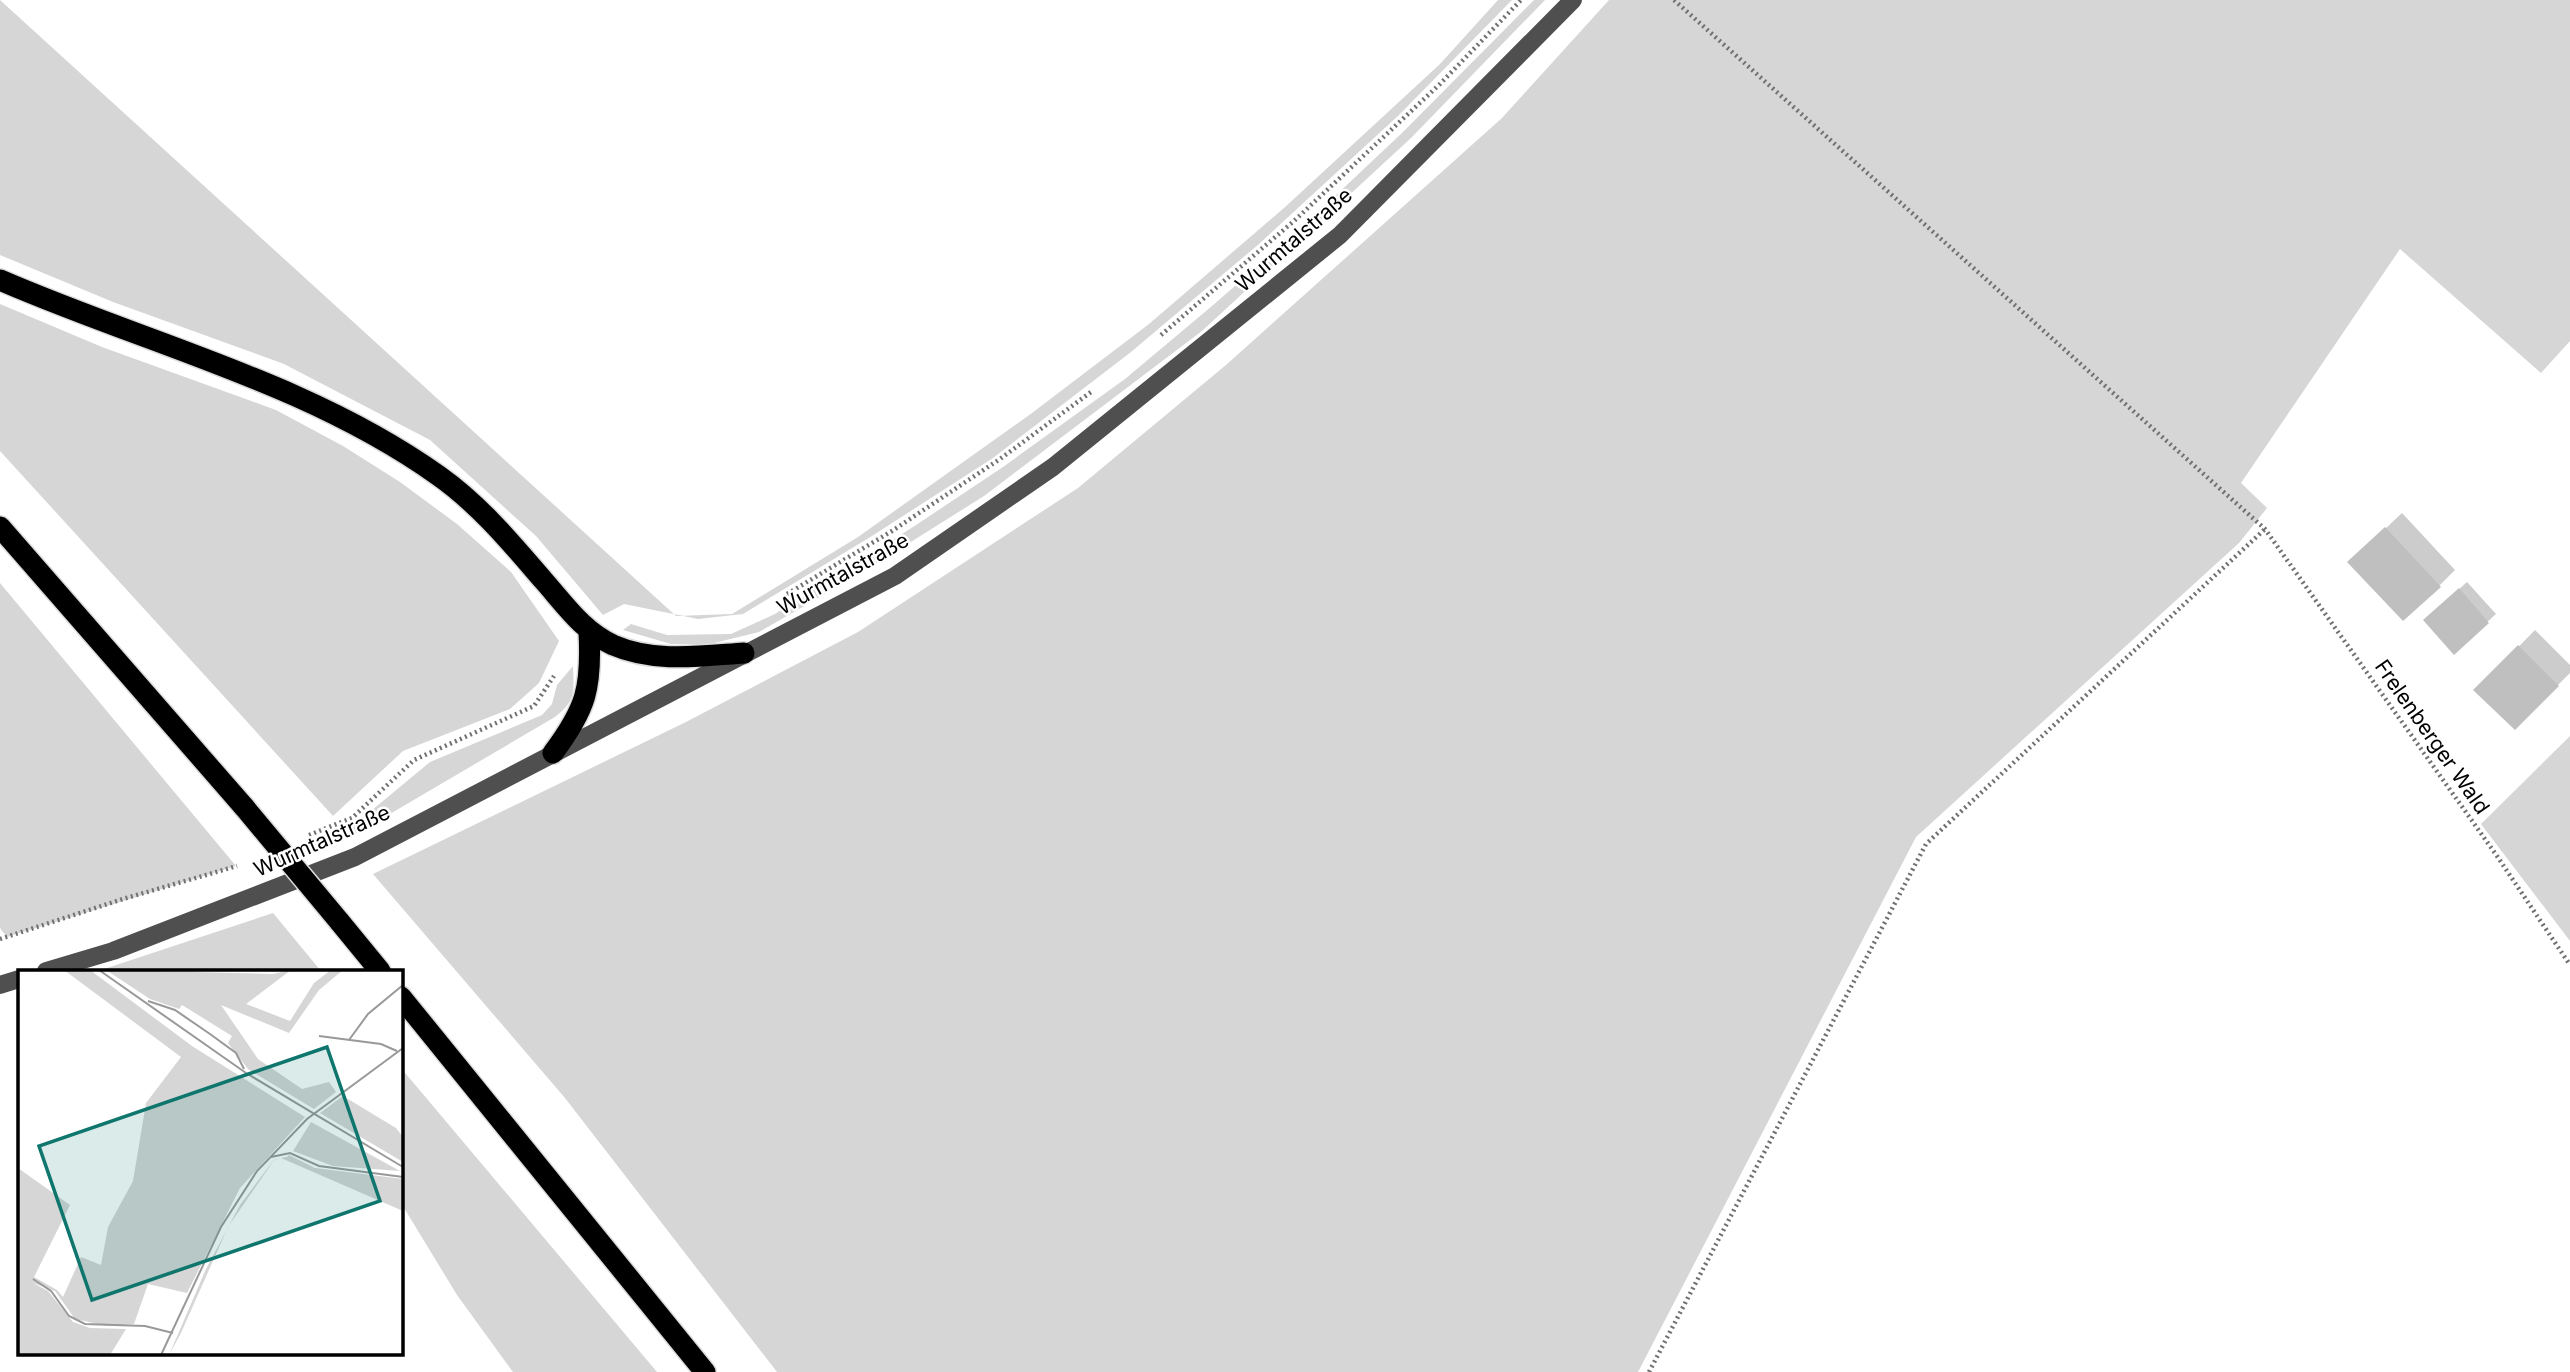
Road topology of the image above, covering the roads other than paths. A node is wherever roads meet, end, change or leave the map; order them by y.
1 (1573, 0) edge
2 (0, 280) edge
3 (0, 527) edge
4 (589, 632) junction
5 (744, 653) junction
6 (552, 753) junction
7 (49, 970) edge
8 (379, 970) edge
9 (18, 979) edge
10 (0, 985) edge
11 (402, 998) edge
12 (705, 1372) edge

1 - 5 street, Wurmtalstraße
2 - 4 highway
3 - 8 highway, bridge
4 - 5 highway
4 - 6 highway
5 - 6 street, Wurmtalstraße
6 - 7 street, Wurmtalstraße
9 - 10 street
11 - 12 highway

